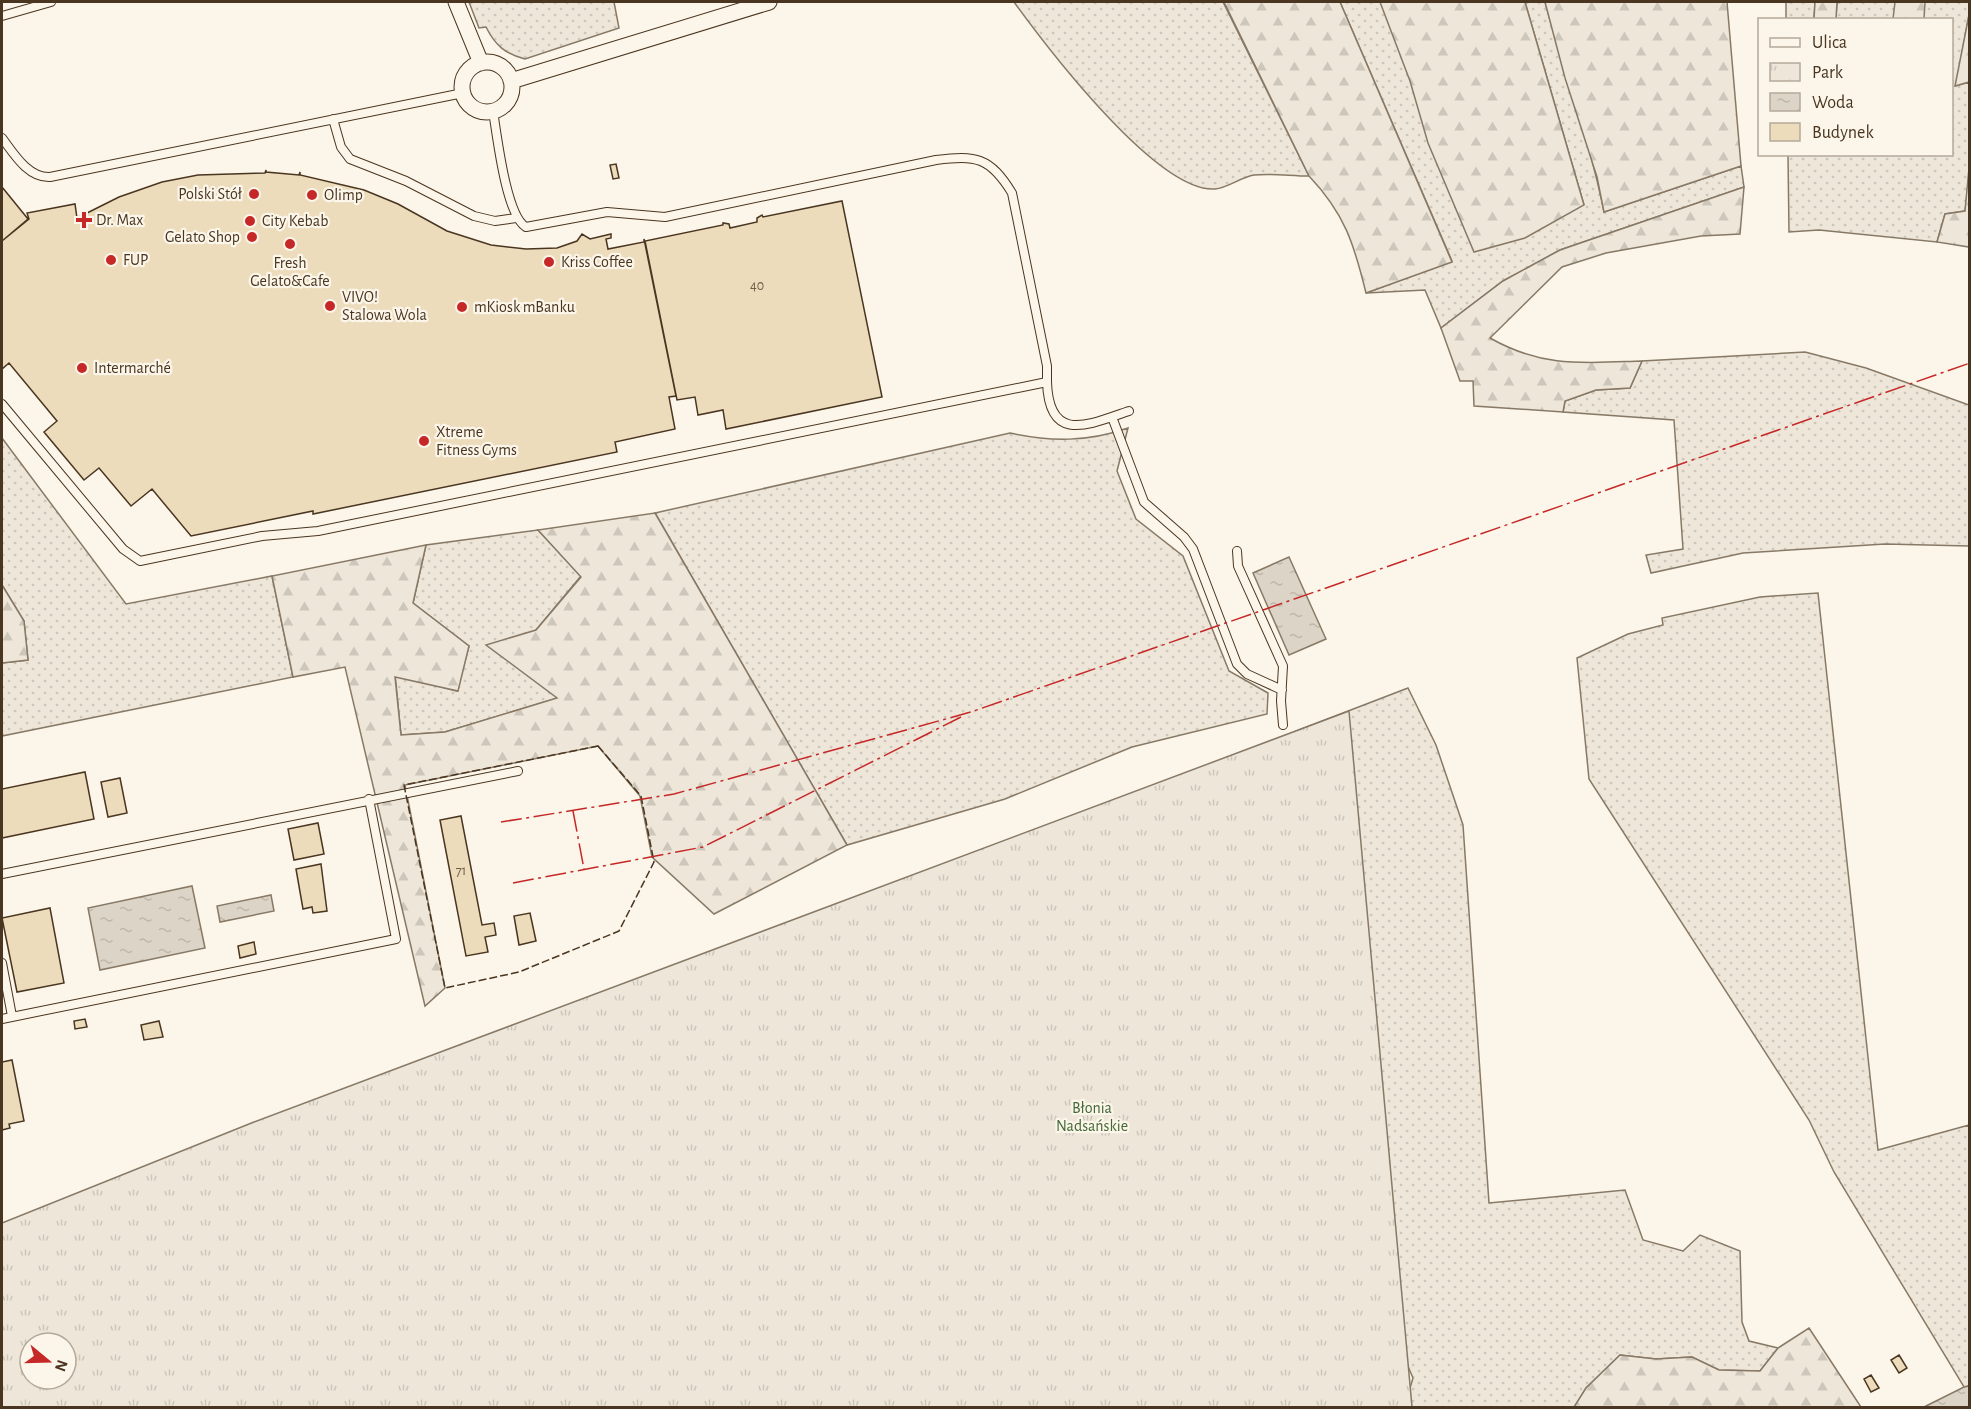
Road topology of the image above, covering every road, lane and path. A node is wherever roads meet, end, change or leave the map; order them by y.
1 (51, 2) edge
2 (456, 2) edge
3 (769, 2) edge
4 (2, 15) edge
5 (481, 63) junction
6 (511, 81) junction
7 (463, 93) junction
8 (493, 111) junction
9 (333, 119) junction
10 (2, 138) edge
11 (516, 218) junction
12 (1047, 382) junction
13 (2, 404) edge
14 (1129, 411) dead end
15 (1112, 417) junction
16 (1237, 551) dead end
17 (1282, 690) junction
18 (1283, 725) dead end
19 (519, 771) dead end
20 (369, 799) junction
21 (2, 874) edge
22 (2, 963) edge
23 (12, 1016) junction
24 (2, 1018) edge

1 - 4 lane
2 - 5 street
3 - 6 street
5 - 6 street
5 - 7 street
6 - 8 street
7 - 8 street
7 - 9 lane
8 - 11 lane
9 - 10 lane
9 - 11 lane
11 - 12 lane
12 - 13 lane
12 - 15 lane
14 - 15 lane
15 - 17 lane
16 - 17 lane
17 - 18 lane
19 - 20 lane
20 - 21 lane
20 - 23 lane
22 - 23 lane
23 - 24 lane

